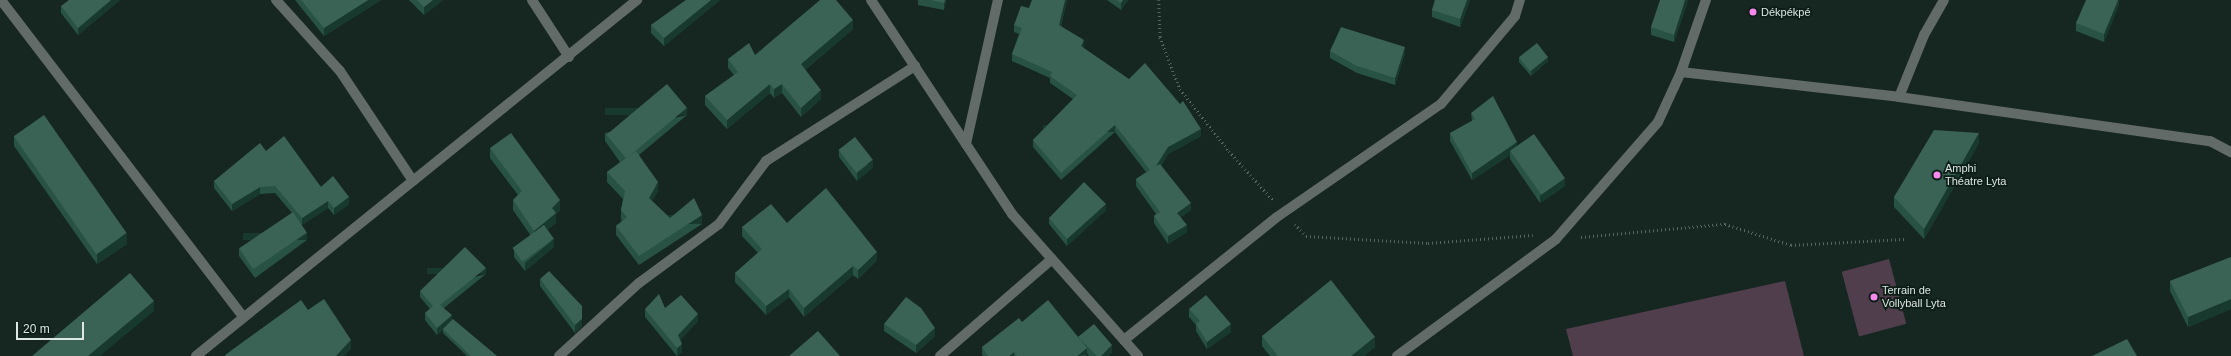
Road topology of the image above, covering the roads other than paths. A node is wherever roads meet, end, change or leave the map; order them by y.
1 (1, 0) edge
2 (276, 0) edge
3 (532, 0) edge
4 (637, 0) edge
5 (871, 0) edge
6 (998, 0) edge
7 (1520, 0) edge
8 (1706, 0) edge
9 (1944, 0) edge
10 (569, 57) junction
11 (915, 66) junction
12 (1682, 72) junction
13 (1899, 97) junction
14 (966, 144) junction
15 (2231, 152) edge
16 (413, 181) junction
17 (1052, 259) junction
18 (243, 317) junction
19 (1124, 340) junction
20 (196, 356) edge
21 (559, 356) edge
22 (940, 356) edge
23 (1138, 356) edge
24 (1397, 356) edge

1 - 18 street
2 - 16 street
3 - 10 street
4 - 10 street
5 - 11 street
6 - 14 street
7 - 19 street
8 - 12 street
9 - 13 street
10 - 16 street
11 - 14 street
11 - 21 street
12 - 13 street
12 - 24 street
13 - 15 street
14 - 17 street
16 - 18 street
17 - 19 street
17 - 22 street
18 - 20 street
19 - 23 street

